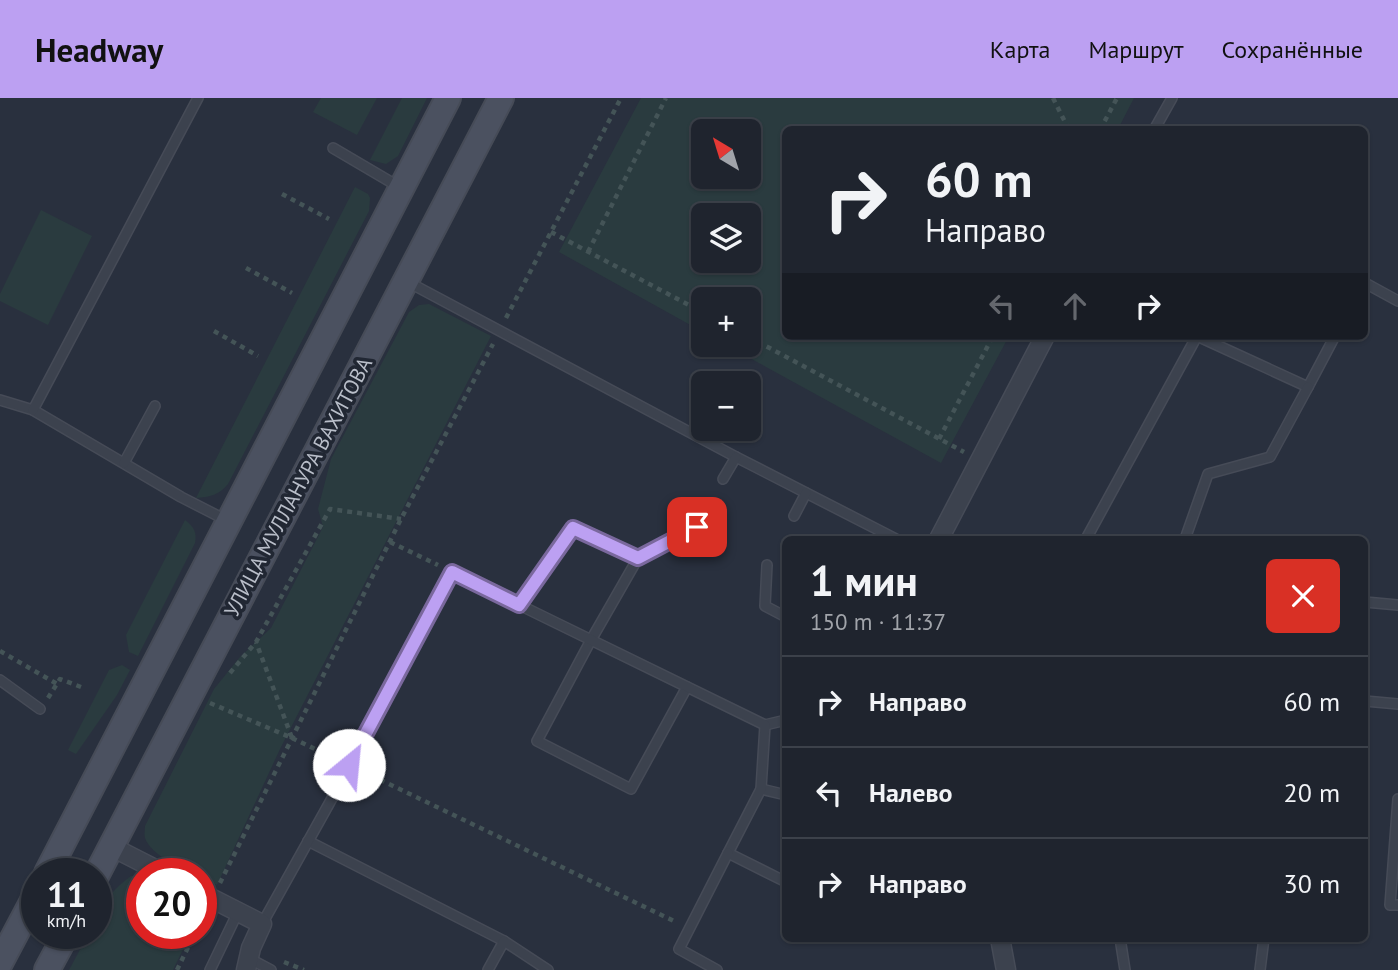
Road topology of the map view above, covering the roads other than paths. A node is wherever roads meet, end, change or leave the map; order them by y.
1 (198, 98) edge
2 (448, 98) edge
3 (501, 98) edge
4 (1172, 98) edge
5 (1156, 126) edge
6 (332, 148) dead end
7 (402, 188) junction
8 (406, 281) junction
9 (1368, 286) edge
10 (1398, 301) edge
11 (1043, 340) edge
12 (1195, 340) edge
13 (1206, 340) edge
14 (1333, 340) edge
15 (1308, 387) junction
16 (0, 400) edge
17 (155, 406) dead end
18 (33, 410) junction
19 (736, 457) junction
20 (124, 463) junction
21 (723, 479) dead end
22 (806, 493) junction
23 (794, 516) dead end
24 (230, 522) junction
25 (697, 527) dead end
26 (890, 536) edge
27 (941, 536) edge
28 (1088, 536) edge
29 (1186, 536) edge
30 (638, 558) junction
31 (767, 565) dead end
32 (1368, 602) edge
33 (519, 605) junction
34 (1398, 605) edge
35 (782, 615) edge
36 (591, 640) junction
37 (0, 680) edge
38 (687, 687) junction
39 (1368, 701) edge
40 (1398, 704) edge
41 (40, 709) road end
42 (782, 721) edge
43 (765, 725) junction
44 (761, 789) junction
45 (782, 794) edge
46 (1398, 799) edge
47 (308, 841) junction
48 (112, 847) junction
49 (728, 853) junction
50 (55, 858) edge
51 (106, 858) edge
52 (134, 858) edge
53 (782, 880) edge
54 (217, 901) edge
55 (1398, 905) edge
56 (239, 912) junction
57 (21, 923) edge
58 (262, 924) junction
59 (504, 941) junction
60 (1001, 942) edge
61 (1121, 942) edge
62 (1264, 942) edge
63 (58, 949) edge
64 (249, 959) edge
65 (0, 963) edge
66 (47, 970) edge
67 (210, 970) edge
68 (271, 970) edge
69 (488, 970) edge
70 (548, 970) edge
71 (717, 970) edge
72 (1006, 970) edge
73 (1125, 970) edge
74 (1260, 970) edge

1 - 18 lane
2 - 7 main road, УЛИЦА МУЛЛАНУРА ВАХИТОВА
3 - 8 main road, УЛИЦА МУЛЛАНУРА ВАХИТОВА
4 - 5 lane
6 - 7 lane
7 - 24 main road, УЛИЦА МУЛЛАНУРА ВАХИТОВА
8 - 19 lane
8 - 48 main road, УЛИЦА МУЛЛАНУРА ВАХИТОВА
9 - 10 lane
11 - 27 street
12 - 28 lane
13 - 15 lane
14 - 15 lane
15 - 29 lane
16 - 18 lane
17 - 20 lane
18 - 20 lane
19 - 21 lane
19 - 22 lane
20 - 24 lane
22 - 23 lane
22 - 26 lane
24 - 50 main road, УЛИЦА МУЛЛАНУРА ВАХИТОВА
25 - 30 lane
30 - 33 lane
30 - 36 lane
31 - 35 lane
32 - 34 lane
33 - 36 lane
33 - 47 lane
36 - 38 lane
36 - 38 lane
37 - 41 lane
38 - 43 lane
39 - 40 lane
42 - 43 lane
43 - 44 lane
44 - 45 lane
44 - 49 lane
46 - 55 lane
47 - 58 lane
47 - 59 lane
48 - 51 main road, УЛИЦА МУЛЛАНУРА ВАХИТОВА
48 - 52 street
49 - 53 lane
49 - 71 lane
54 - 56 street
56 - 58 street
56 - 67 lane
57 - 65 main road
58 - 64 street
59 - 69 lane
59 - 70 lane
60 - 72 street
61 - 73 lane
62 - 74 lane
63 - 66 main road
64 - 68 lane

